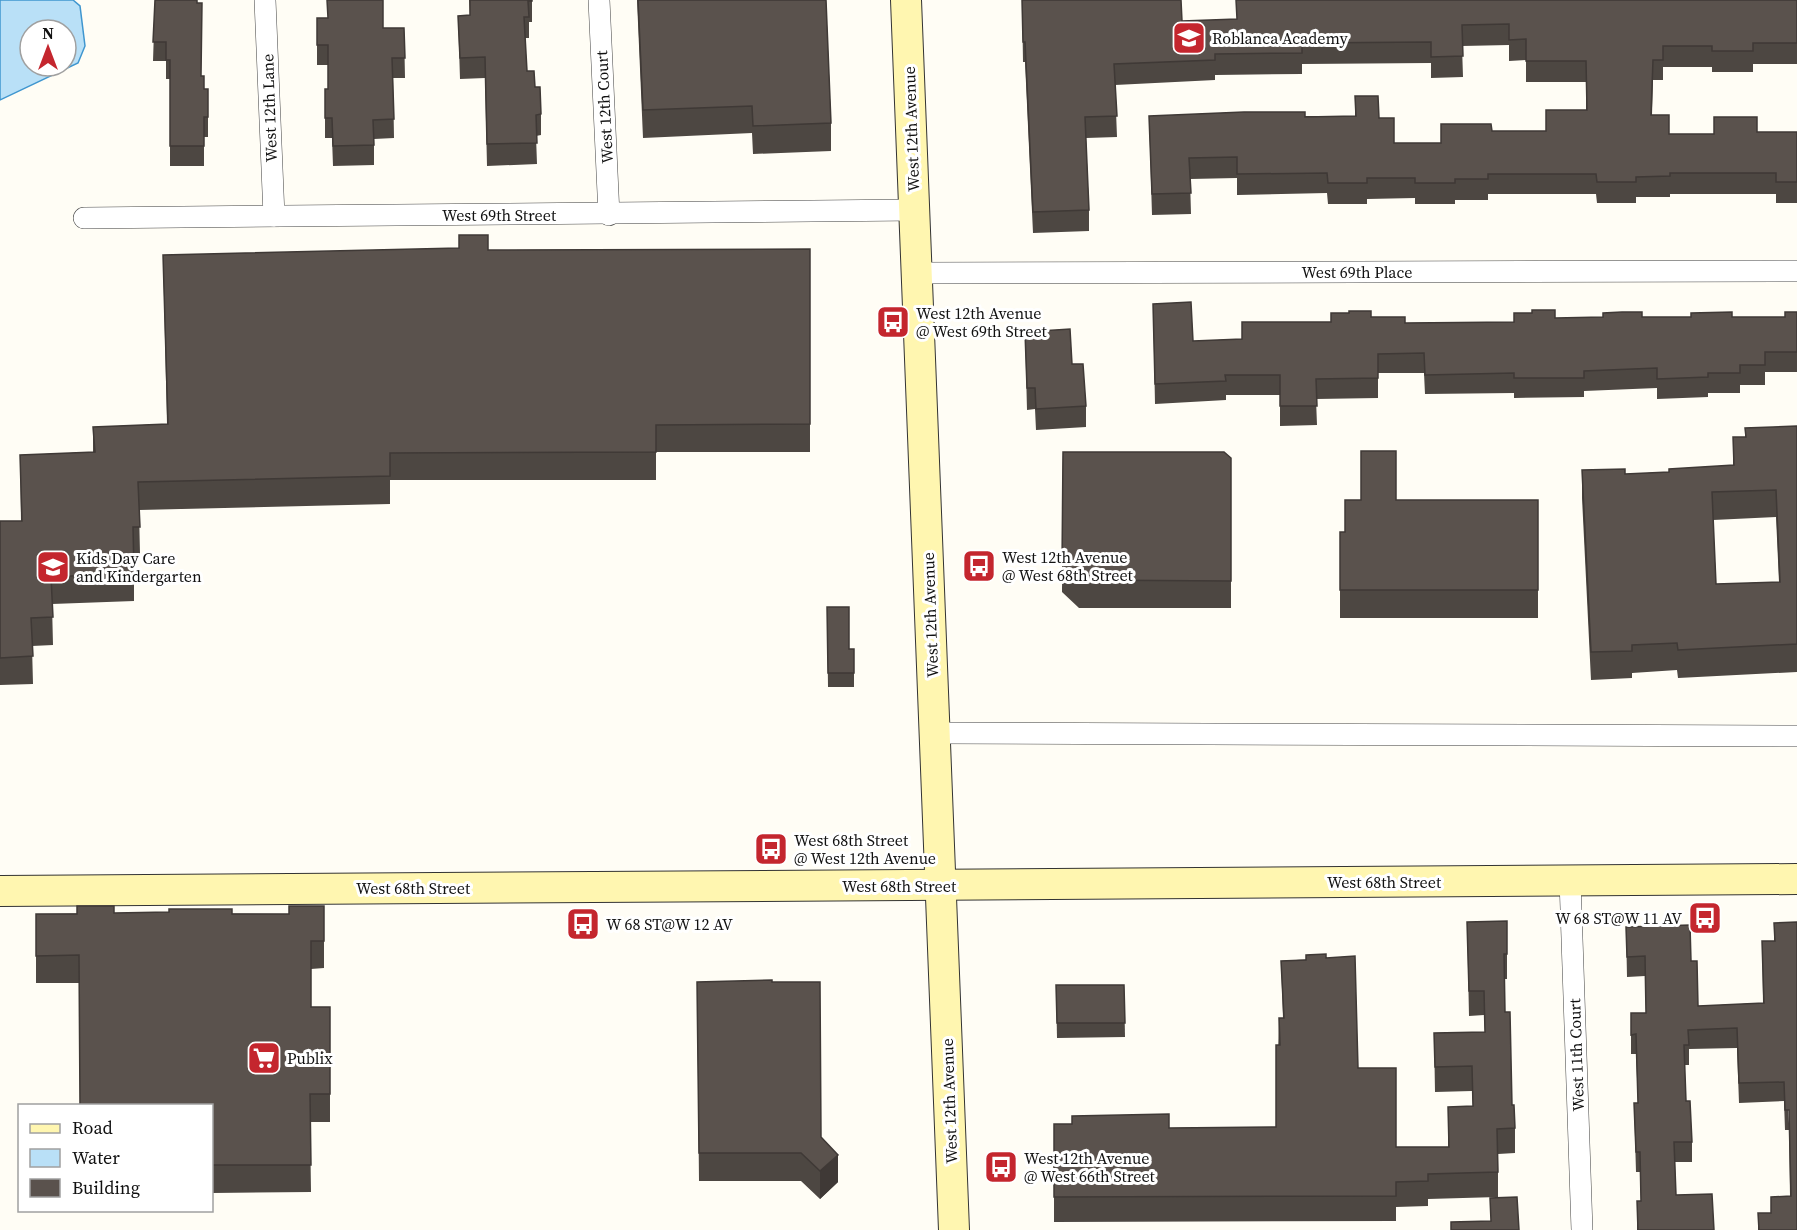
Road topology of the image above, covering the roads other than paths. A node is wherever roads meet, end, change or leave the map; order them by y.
1 (264, 0) edge
2 (599, 0) edge
3 (906, 0) edge
4 (914, 210) junction
5 (609, 215) junction
6 (274, 216) junction
7 (84, 218) dead end
8 (1797, 271) edge
9 (916, 273) junction
10 (934, 733) junction
11 (1797, 736) edge
12 (1797, 879) edge
13 (1570, 880) junction
14 (940, 885) junction
15 (0, 891) edge
16 (954, 1230) edge
17 (1582, 1230) edge

1 - 6 street, West 12th Lane
2 - 5 street, West 12th Court
3 - 4 main road, West 12th Avenue
4 - 5 street, West 69th Street
4 - 9 main road, West 12th Avenue
5 - 6 street, West 69th Street
6 - 7 street, West 69th Street
8 - 9 street, West 69th Place
9 - 10 main road, West 12th Avenue
10 - 11 street
10 - 14 main road, West 12th Avenue
12 - 13 main road, West 68th Street
13 - 14 main road, West 68th Street
13 - 17 street, West 11th Court
14 - 15 main road, West 68th Street
14 - 16 main road, West 12th Avenue

